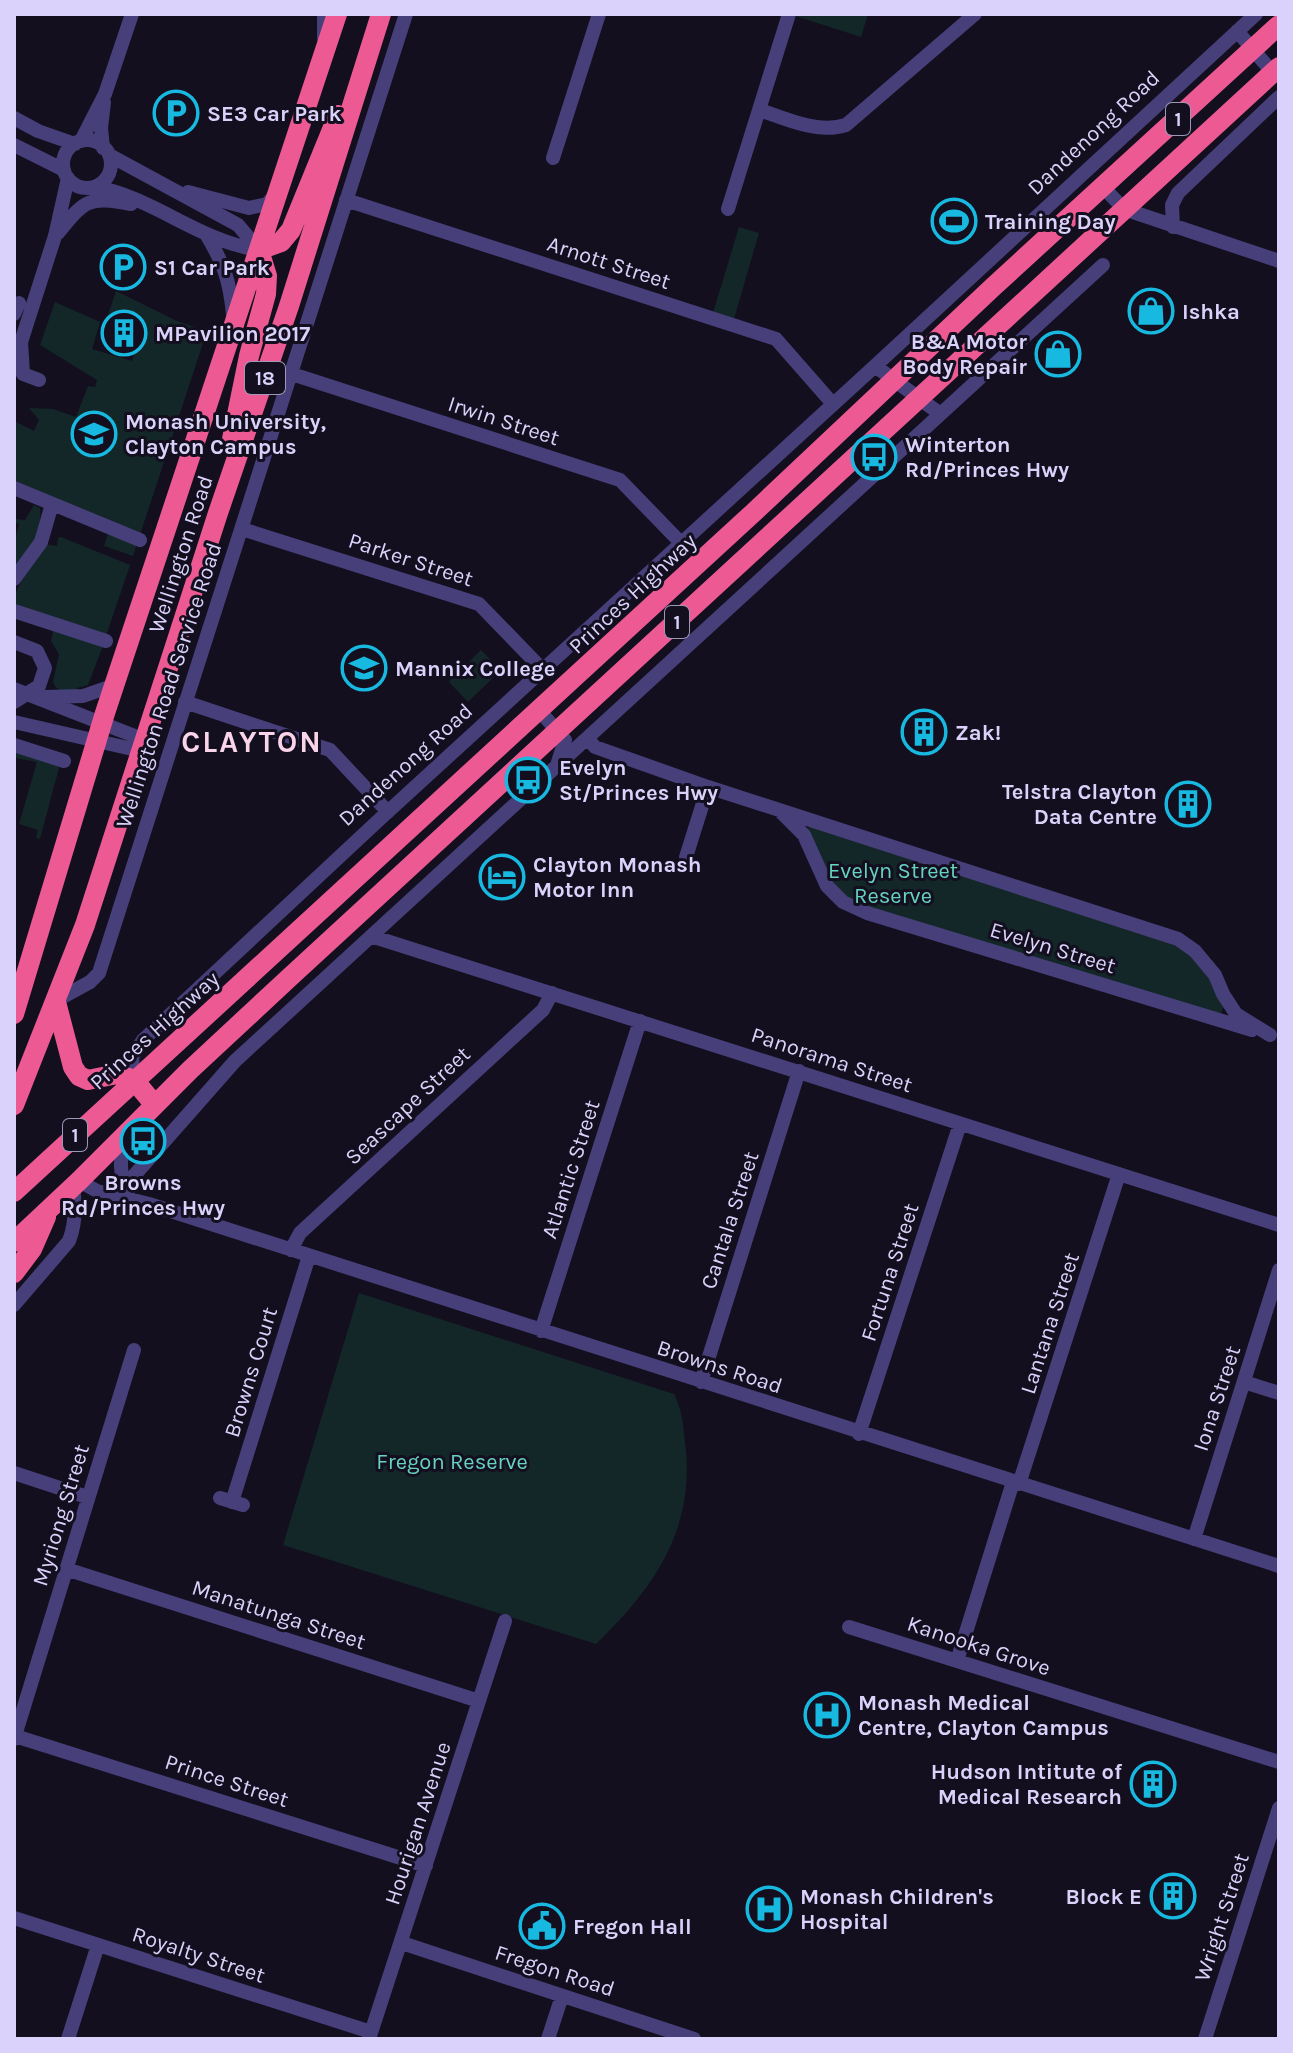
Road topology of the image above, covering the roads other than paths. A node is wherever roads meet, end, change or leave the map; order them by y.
1 (132, 14) edge
2 (324, 14) edge
3 (337, 14) edge
4 (379, 14) edge
5 (406, 14) edge
6 (599, 14) edge
7 (789, 14) edge
8 (975, 14) edge
9 (1256, 14) edge
10 (1279, 25) edge
11 (1237, 31) junction
12 (1254, 50) junction
13 (323, 54) junction
14 (1276, 70) edge
15 (105, 94) junction
16 (1246, 97) junction
17 (1279, 97) edge
18 (379, 99) junction
19 (760, 110) junction
20 (351, 116) junction
21 (14, 118) edge
22 (78, 143) junction
23 (14, 145) edge
24 (106, 152) junction
25 (553, 158) dead end
26 (66, 174) junction
27 (164, 186) junction
28 (88, 187) junction
29 (1103, 187) junction
30 (279, 191) junction
31 (346, 200) junction
32 (149, 208) junction
33 (728, 209) dead end
34 (1124, 209) junction
35 (1173, 227) junction
36 (206, 234) junction
37 (55, 236) junction
38 (259, 250) junction
39 (1279, 261) edge
40 (1103, 265) dead end
41 (1055, 274) junction
42 (289, 306) junction
43 (1048, 314) junction
44 (234, 327) junction
45 (18, 347) edge
46 (875, 366) junction
47 (293, 368) junction
48 (18, 376) edge
49 (39, 380) dead end
50 (895, 381) junction
51 (918, 398) junction
52 (833, 404) junction
53 (939, 413) junction
54 (14, 488) edge
55 (52, 504) junction
56 (218, 513) junction
57 (242, 529) junction
58 (140, 540) dead end
59 (681, 543) junction
60 (14, 579) edge
61 (14, 611) edge
62 (106, 641) dead end
63 (14, 642) edge
64 (650, 648) junction
65 (543, 670) junction
66 (115, 685) junction
67 (644, 686) junction
68 (24, 696) edge
69 (185, 702) junction
70 (539, 710) junction
71 (14, 722) edge
72 (559, 730) junction
73 (100, 731) junction
74 (588, 739) junction
75 (14, 745) edge
76 (143, 746) junction
77 (64, 761) dead end
78 (555, 769) junction
79 (708, 787) junction
80 (778, 809) junction
81 (388, 812) junction
82 (686, 857) dead end
83 (371, 936) junction
84 (328, 975) junction
85 (290, 977) junction
86 (19, 978) edge
87 (552, 993) junction
88 (56, 1001) junction
89 (14, 1014) edge
90 (640, 1021) junction
91 (1274, 1037) edge
92 (799, 1071) junction
93 (134, 1080) junction
94 (154, 1104) junction
95 (14, 1105) edge
96 (960, 1124) junction
97 (129, 1130) junction
98 (1119, 1174) junction
99 (76, 1184) junction
100 (126, 1186) junction
101 (14, 1192) edge
102 (106, 1194) junction
103 (149, 1204) junction
104 (49, 1210) junction
105 (1279, 1225) edge
106 (14, 1242) edge
107 (291, 1250) junction
108 (309, 1256) junction
109 (1279, 1270) edge
110 (14, 1273) edge
111 (14, 1305) edge
112 (541, 1331) junction
113 (134, 1350) dead end
114 (701, 1382) junction
115 (1244, 1382) junction
116 (1279, 1393) edge
117 (859, 1434) junction
118 (14, 1473) edge
119 (1016, 1483) junction
120 (87, 1497) junction
121 (231, 1502) dead end
122 (1194, 1539) junction
123 (1279, 1566) edge
124 (66, 1569) junction
125 (505, 1621) dead end
126 (849, 1627) dead end
127 (957, 1661) junction
128 (479, 1701) junction
129 (14, 1737) edge
130 (1279, 1762) edge
131 (1279, 1808) edge
132 (426, 1866) junction
133 (14, 1918) edge
134 (402, 1943) junction
135 (98, 1945) junction
136 (562, 1996) junction
137 (370, 2036) edge
138 (68, 2039) edge
139 (548, 2039) edge
140 (694, 2039) edge
141 (1205, 2039) edge

1 - 15 street
2 - 13 street
3 - 13 highway, Wellington Road / 18
4 - 20 highway, Wellington Road / 18
4 - 38 highway
5 - 18 street, Wellington Road Service Road
6 - 25 street
7 - 19 street
8 - 19 street
9 - 11 street, Dandenong Road
10 - 12 highway, Princes Highway / 1
11 - 12 street
11 - 46 street, Dandenong Road
12 - 14 street
12 - 29 highway, Princes Highway / 1
13 - 30 highway, Wellington Road / 18
14 - 16 highway, 1
15 - 22 street
15 - 24 street
16 - 17 street
16 - 34 highway, 1
17 - 35 street
18 - 20 street
18 - 31 street, Wellington Road Service Road
19 - 33 street
20 - 42 highway, Wellington Road / 18
21 - 22 street
22 - 24 street
22 - 26 street
23 - 26 street
24 - 27 street
24 - 28 street
26 - 28 street
26 - 37 street
27 - 30 street
27 - 38 street
28 - 32 street
28 - 37 street
29 - 34 street
29 - 50 highway, Princes Highway / 1
30 - 38 highway, Wellington Road / 18
31 - 47 street, Wellington Road Service Road
31 - 52 street, Arnott Street
32 - 36 street
32 - 37 street
34 - 35 street
34 - 41 highway, 1
35 - 39 street
36 - 38 street
36 - 44 street
37 - 45 street
38 - 44 highway, Wellington Road / 18
38 - 56 highway
40 - 43 street
41 - 43 street
41 - 51 highway, 1
42 - 47 street, Wellington Road Service Road
42 - 56 highway, Wellington Road / 18
43 - 53 street
44 - 66 highway, Wellington Road / 18
45 - 48 street
46 - 50 street
46 - 52 street, Dandenong Road
47 - 57 street, Wellington Road Service Road
47 - 59 street, Irwin Street
48 - 49 street
50 - 51 street
50 - 70 highway, Princes Highway / 1
51 - 53 street
51 - 64 highway, 1
52 - 59 street, Dandenong Road
53 - 67 street
54 - 55 street
55 - 58 street
55 - 60 street
56 - 76 highway, Wellington Road / 18
57 - 65 street, Parker Street
57 - 69 street, Wellington Road Service Road
59 - 65 street, Dandenong Road
61 - 62 street
63 - 68 street
64 - 67 street
64 - 72 highway, 1
65 - 81 street, Dandenong Road
66 - 68 street
66 - 73 highway, Wellington Road / 18
67 - 74 street
68 - 73 street
69 - 81 street
69 - 88 street, Wellington Road Service Road
70 - 72 street
70 - 93 highway, Princes Highway / 1
71 - 73 street
72 - 78 street
72 - 85 highway, 1
73 - 76 street
73 - 86 highway, Wellington Road / 18
74 - 78 street
74 - 79 street, Evelyn Street
75 - 77 street
76 - 88 highway, Wellington Road / 18
78 - 83 street
79 - 80 street, Evelyn Street
79 - 82 street
80 - 91 street, Evelyn Street
80 - 91 street, Evelyn Street
81 - 93 street, Dandenong Road
83 - 84 street
83 - 87 street, Panorama Street
84 - 85 street
84 - 100 street
85 - 94 highway, 1
86 - 89 highway, Wellington Road / 18
87 - 90 street, Panorama Street
87 - 107 street, Seascape Street
88 - 93 highway
88 - 95 highway, Wellington Road / 18
90 - 92 street, Panorama Street
90 - 112 street, Atlantic Street
92 - 96 street, Panorama Street
92 - 114 street, Cantala Street
93 - 94 highway
93 - 101 highway, Princes Highway / 1
94 - 97 highway, 1
96 - 98 street, Panorama Street
96 - 117 street, Fortuna Street
97 - 99 highway, 1
97 - 100 street
98 - 105 street, Panorama Street
98 - 119 street, Lantana Street
99 - 102 street, Browns Road
99 - 104 highway, 1
99 - 111 street
100 - 102 street
100 - 103 street, Browns Road
102 - 103 street, Browns Road
103 - 107 street, Browns Road
104 - 106 highway, 1
104 - 110 highway
107 - 108 street, Browns Road
108 - 112 street, Browns Road
108 - 121 street, Browns Court
109 - 115 street, Iona Street
112 - 114 street, Browns Road
113 - 120 street, Myriong Street
114 - 117 street, Browns Road
115 - 116 street
115 - 122 street, Iona Street
117 - 119 street, Browns Road
118 - 120 street
119 - 122 street, Browns Road
119 - 127 street, Lantana Street
120 - 124 street, Myriong Street
122 - 123 street, Browns Road
124 - 128 street, Manatunga Street
124 - 129 street, Myriong Street
125 - 128 street, Hourigan Avenue
126 - 127 street, Kanooka Grove
127 - 130 street, Kanooka Grove
128 - 132 street, Hourigan Avenue
129 - 132 street, Prince Street
131 - 141 street, Wright Street
132 - 134 street, Hourigan Avenue
133 - 135 street, Royalty Street
134 - 136 street, Fregon Road
134 - 137 street, Hourigan Avenue
135 - 137 street, Royalty Street
135 - 138 street
136 - 139 street
136 - 140 street, Fregon Road

